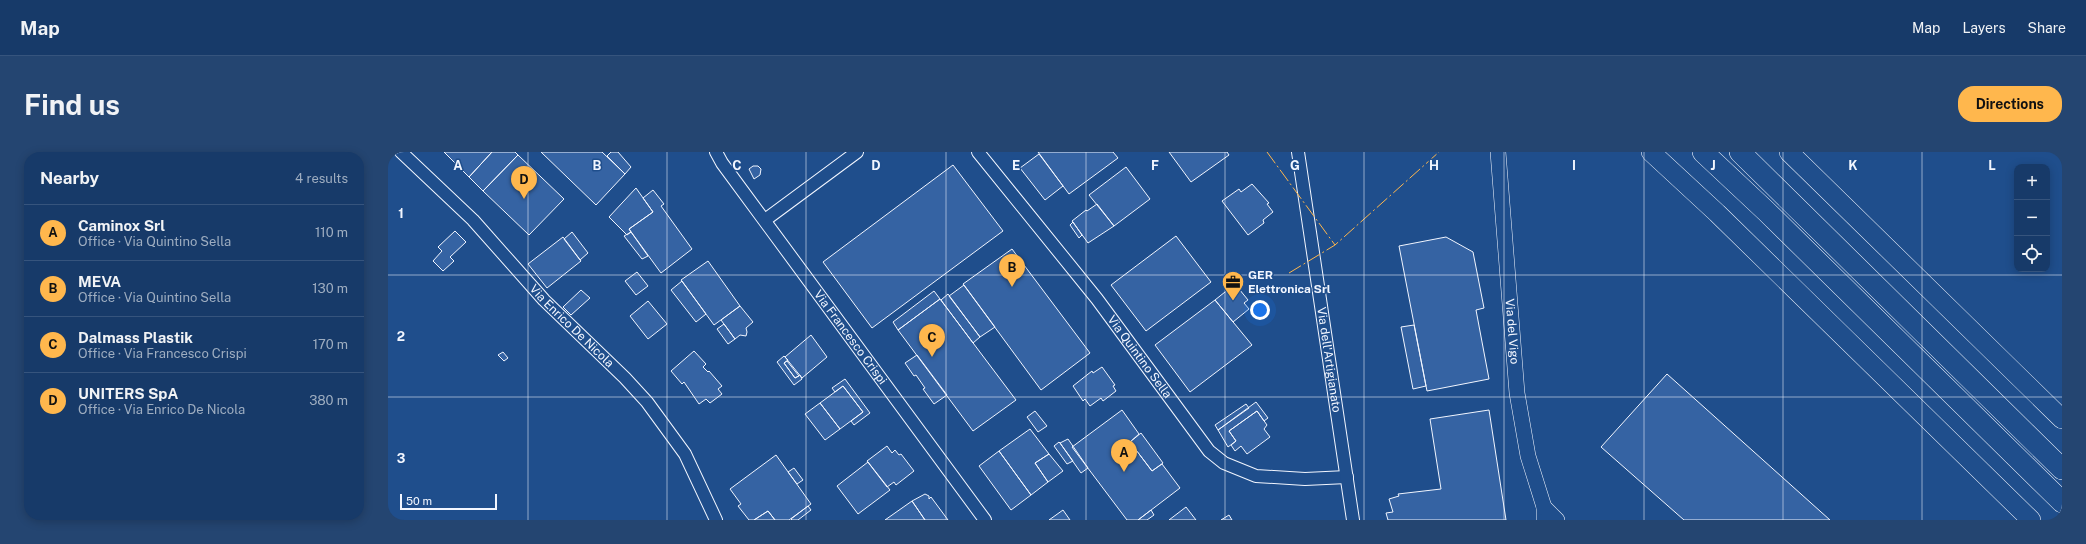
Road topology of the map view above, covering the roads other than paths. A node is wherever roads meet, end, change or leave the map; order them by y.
1 (401, 152) edge
2 (716, 152) edge
3 (857, 152) edge
4 (978, 152) edge
5 (1298, 152) edge
6 (1498, 152) edge
7 (1651, 152) edge
8 (1703, 152) edge
9 (1740, 152) edge
10 (1789, 152) edge
11 (765, 220) junction
12 (2062, 419) edge
13 (2062, 469) edge
14 (1347, 477) junction
15 (2062, 502) edge
16 (1544, 514) edge
17 (716, 520) edge
18 (985, 520) edge
19 (1354, 520) edge
20 (1557, 520) edge
21 (2031, 520) edge

1 - 17 street, Via Enrico De Nicola
2 - 11 street, Via Francesco Crispi
3 - 11 street
4 - 14 street, Via Quintino Sella
5 - 14 street, Via dell'Artigianato
6 - 16 street, Via del Vigo
7 - 21 highway
8 - 15 highway
9 - 13 highway
10 - 12 highway
11 - 18 street, Via Francesco Crispi
14 - 19 street, Via dell'Artigianato
16 - 20 street, Via del Vigo

